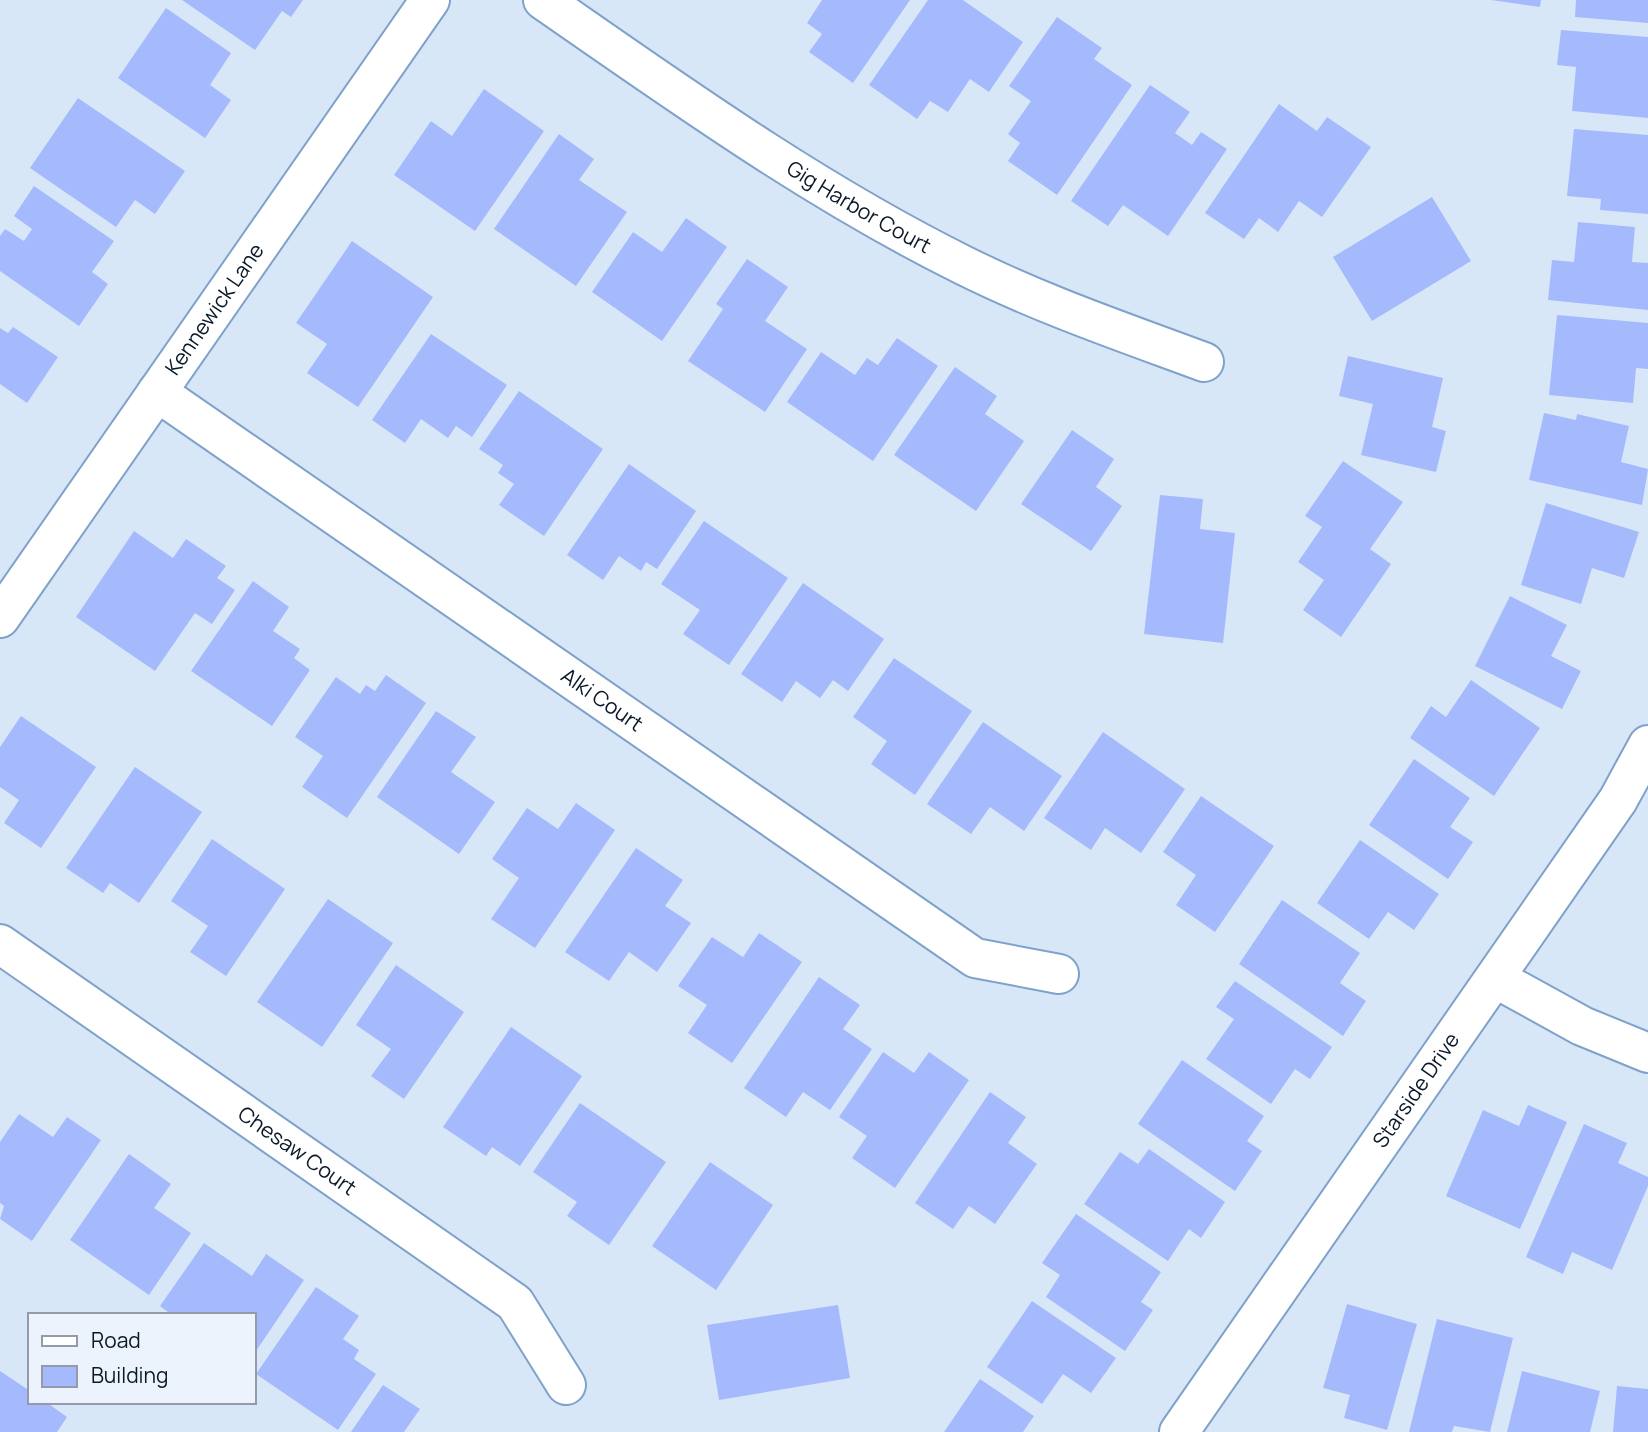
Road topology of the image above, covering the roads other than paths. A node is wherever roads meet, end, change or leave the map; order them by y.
1 (430, 0) edge
2 (543, 0) edge
3 (1204, 362) dead end
4 (157, 392) junction
5 (0, 618) edge
6 (1648, 745) edge
7 (0, 944) edge
8 (1059, 974) dead end
9 (1495, 978) junction
10 (1648, 1053) edge
11 (566, 1385) dead end
12 (1179, 1432) edge

1 - 4 street, Kennewick Lane
2 - 3 street, Gig Harbor Court
4 - 5 street, Kennewick Lane
4 - 8 street, Alki Court
6 - 9 street, Starside Drive
7 - 11 street, Chesaw Court
9 - 10 street
9 - 12 street, Starside Drive

